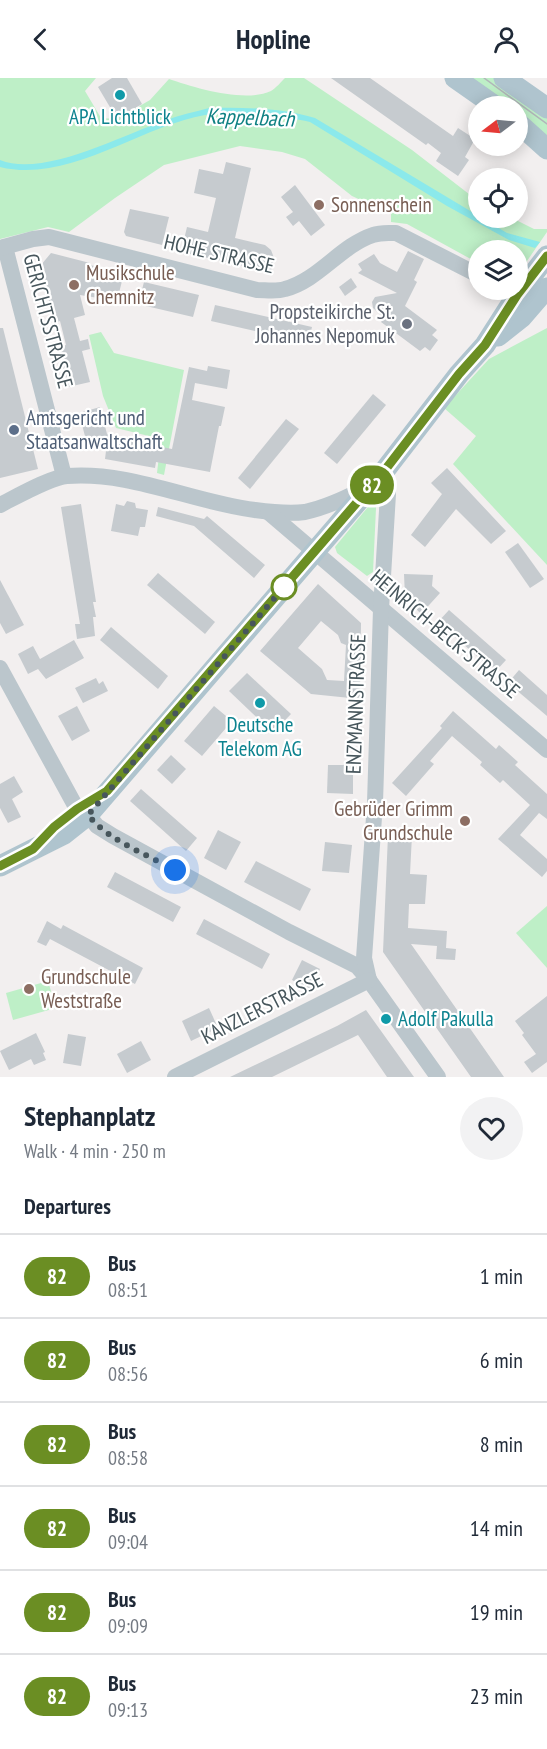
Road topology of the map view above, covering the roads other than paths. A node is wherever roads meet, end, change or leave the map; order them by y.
1 (455, 78) edge
2 (504, 78) edge
3 (481, 96) edge
4 (547, 108) edge
5 (528, 132) edge
6 (547, 150) edge
7 (3, 248) edge
8 (542, 262) edge
9 (468, 270) edge
10 (528, 276) edge
11 (547, 288) edge
12 (508, 300) edge
13 (485, 345) junction
14 (64, 476) junction
15 (379, 478) junction
16 (0, 505) edge
17 (268, 512) junction
18 (315, 552) junction
19 (381, 609) junction
20 (0, 668) edge
21 (547, 750) edge
22 (82, 812) junction
23 (0, 866) edge
24 (369, 980) junction
25 (175, 1077) edge
26 (438, 1077) edge

1 - 3 main road
2 - 4 main road
5 - 6 main road
7 - 9 street, HOHE STRASSE
7 - 14 street, GERICHTSSTRASSE
8 - 10 main road
11 - 13 main road
12 - 13 main road
13 - 15 main road
14 - 16 street
14 - 17 street
15 - 17 street
15 - 18 main road
15 - 19 street, ENZMANNSTRASSE
17 - 18 street, HEINRICH-BECK-STRASSE
18 - 19 street, HEINRICH-BECK-STRASSE
18 - 22 main road
19 - 21 street, HEINRICH-BECK-STRASSE
19 - 24 street, ENZMANNSTRASSE
20 - 22 street
22 - 23 main road
22 - 24 street
24 - 25 street, KANZLERSTRASSE
24 - 26 street

